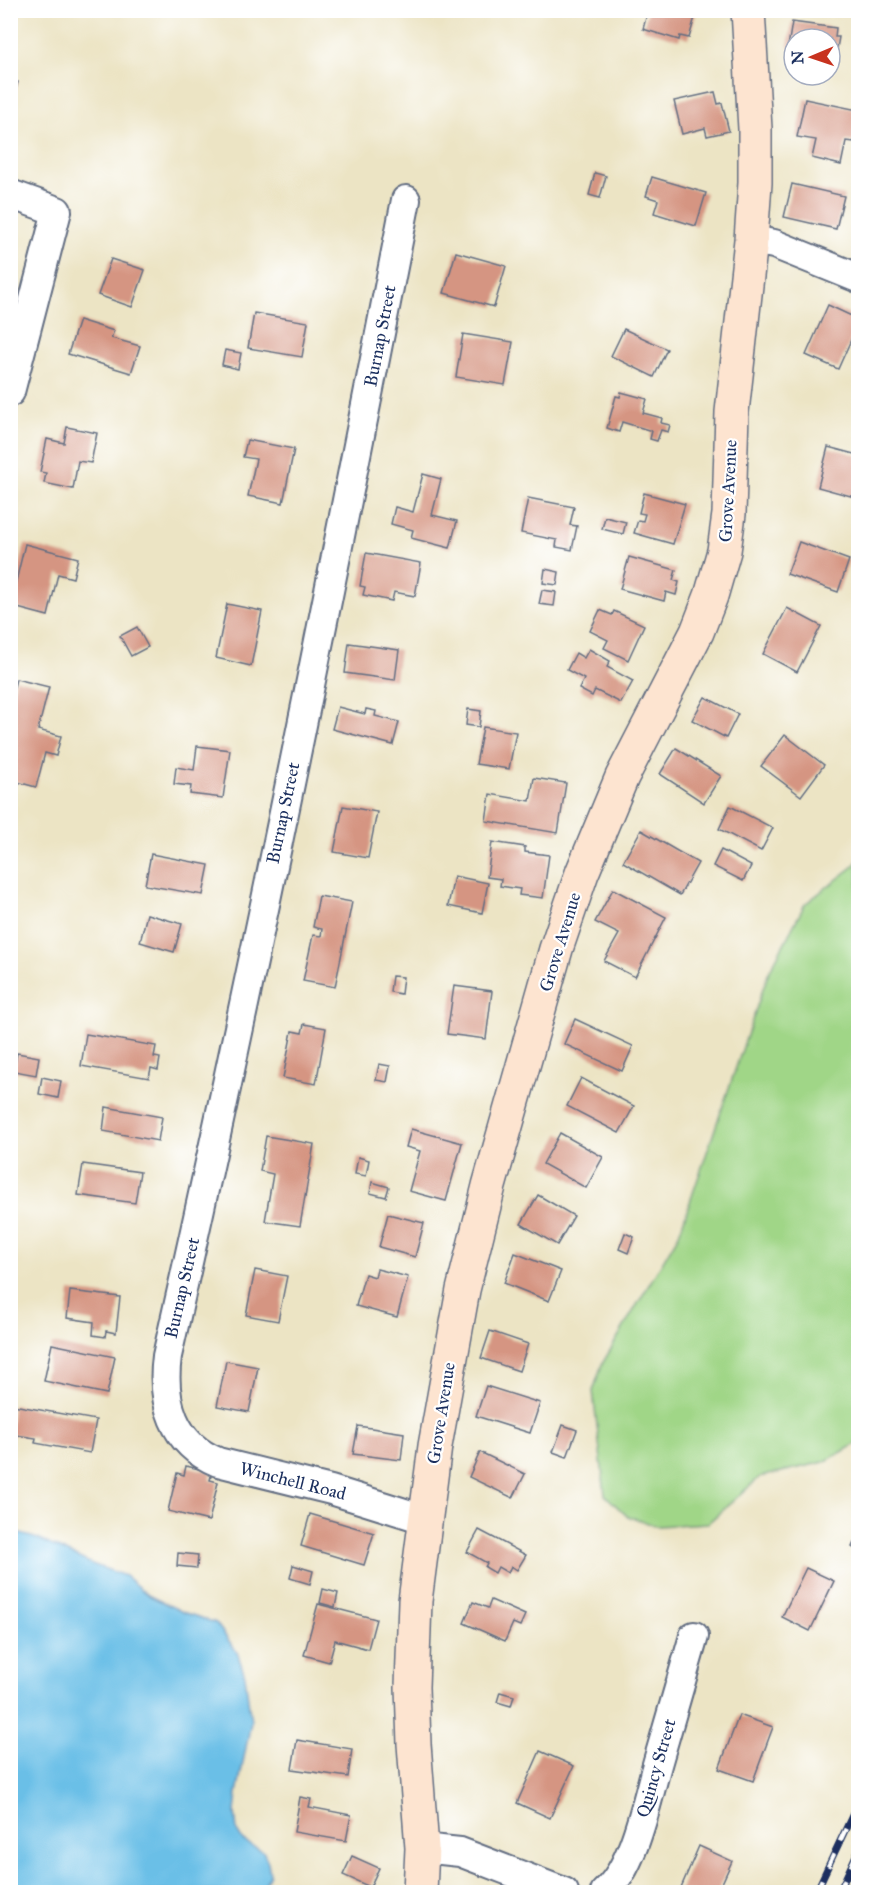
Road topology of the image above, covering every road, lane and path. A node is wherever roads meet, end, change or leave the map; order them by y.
1 (748, 10) edge
2 (10, 194) edge
3 (406, 200) dead end
4 (751, 240) junction
5 (858, 278) edge
6 (10, 392) edge
7 (174, 1424) joint
8 (424, 1519) junction
9 (694, 1636) dead end
10 (422, 1848) junction
11 (420, 1893) edge
12 (564, 1893) edge
13 (605, 1893) edge

1 - 4 street, Grove Avenue
2 - 6 street
3 - 7 street, Burnap Street
4 - 5 street
4 - 8 street, Grove Avenue
7 - 8 street, Winchell Road
8 - 10 street, Grove Avenue
9 - 13 street, Quincy Street
10 - 11 street, Grove Avenue
10 - 12 street

